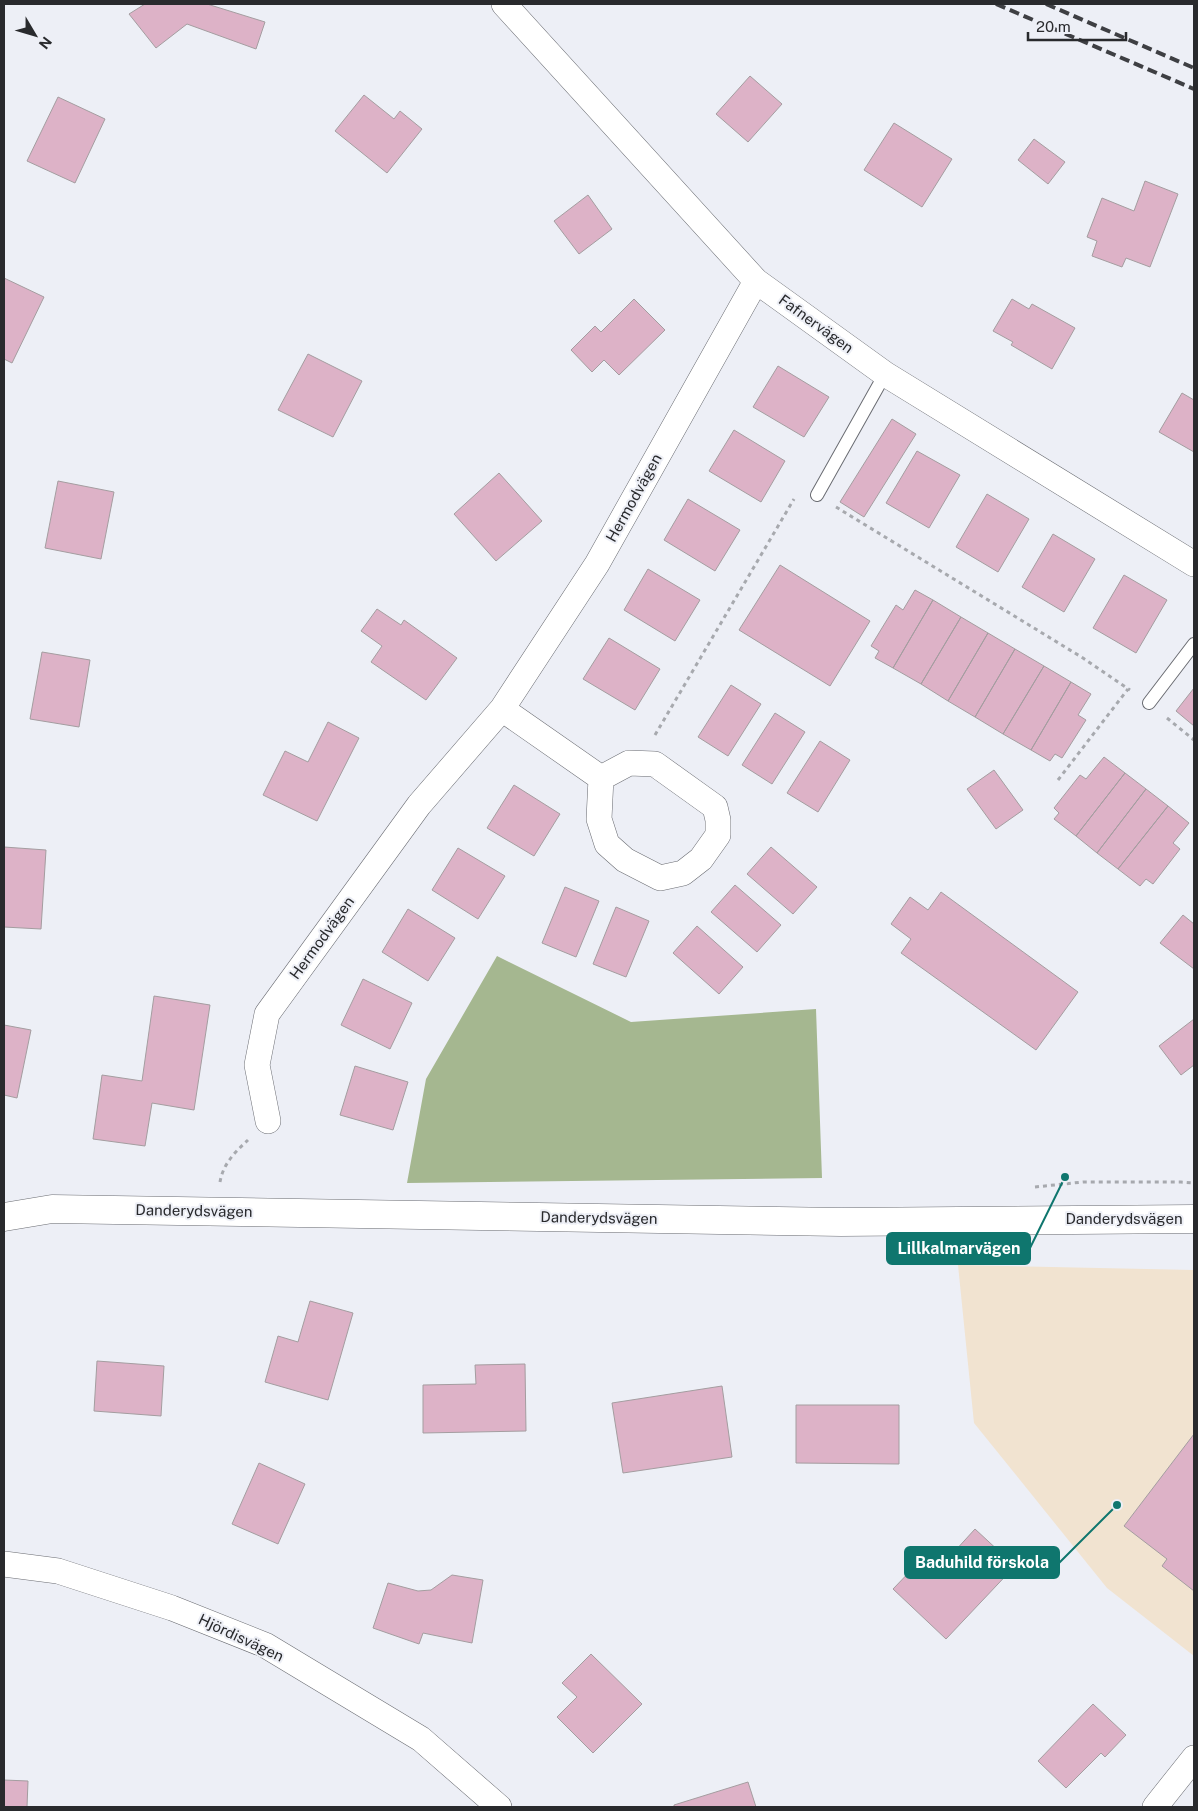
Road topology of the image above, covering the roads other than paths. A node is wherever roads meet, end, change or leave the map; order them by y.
1 (504, 4) edge
2 (756, 281) junction
3 (885, 374) junction
4 (817, 495) road end
5 (1194, 564) edge
6 (1194, 644) edge
7 (1149, 703) road end
8 (502, 709) junction
9 (601, 778) junction
10 (268, 1121) road end
11 (4, 1217) edge
12 (1194, 1219) edge
13 (4, 1564) edge
14 (1194, 1758) edge
15 (499, 1807) edge
16 (1155, 1807) edge

1 - 2 street, Fafnervägen
2 - 3 street, Fafnervägen
2 - 8 street, Hermodvägen
3 - 4 lane
3 - 5 street, Fafnervägen
6 - 7 lane
8 - 9 street
8 - 10 street, Hermodvägen
9 - 9 street
11 - 12 street, Danderydsvägen
13 - 15 street, Hjördisvägen
14 - 16 street

